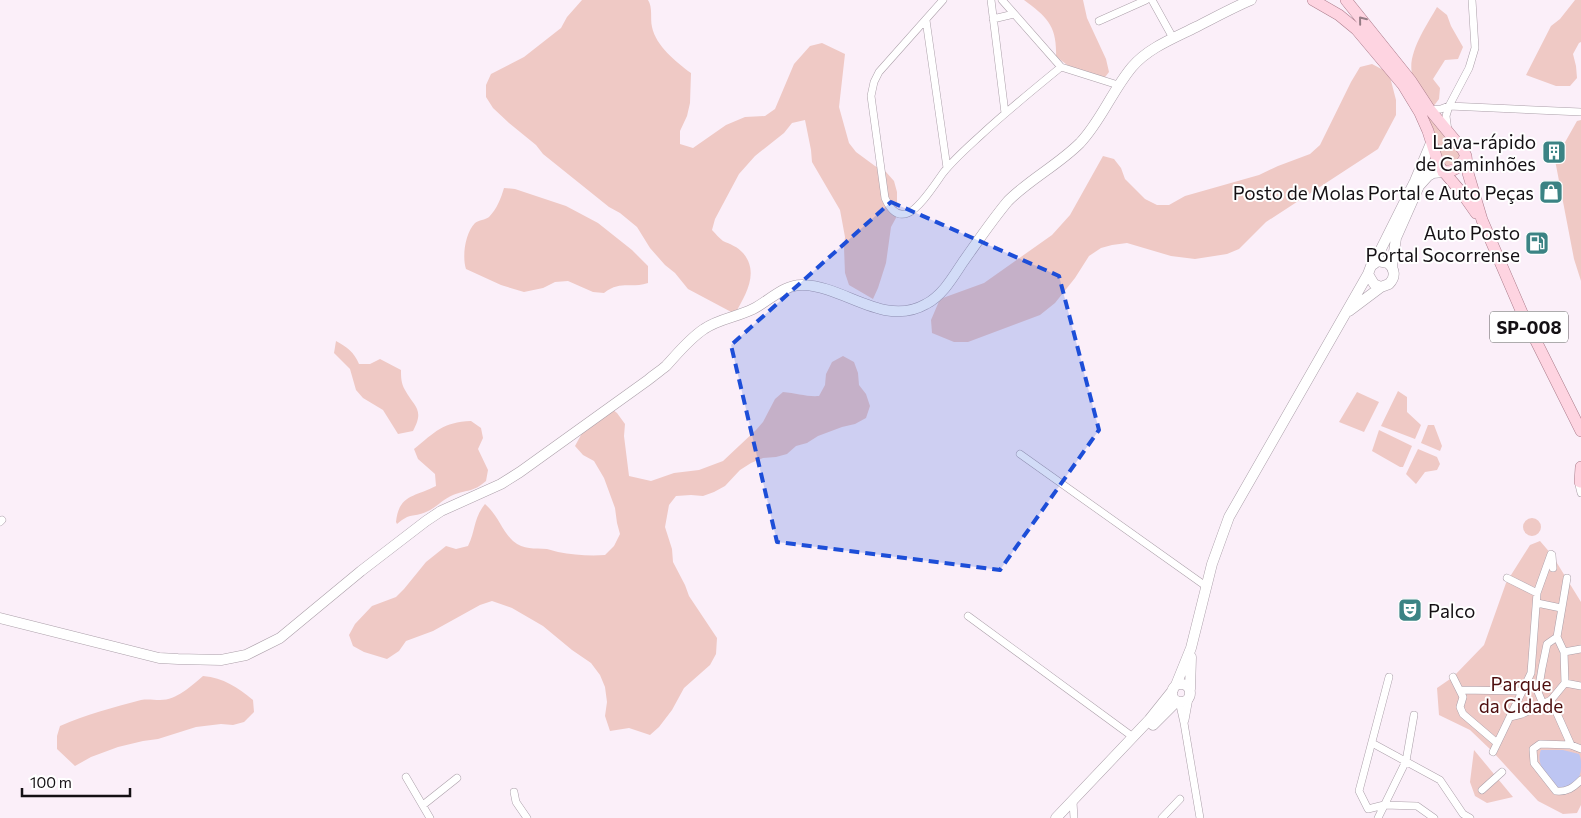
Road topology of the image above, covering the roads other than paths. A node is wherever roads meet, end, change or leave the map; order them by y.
1 (943, 0) edge
2 (990, 0) edge
3 (1002, 0) edge
4 (1146, 0) edge
5 (1152, 0) edge
6 (1251, 0) edge
7 (1313, 0) edge
8 (1346, 0) edge
9 (1472, 0) edge
10 (1239, 2) edge
11 (1014, 14) junction
12 (926, 20) junction
13 (993, 20) junction
14 (1099, 21) dead end
15 (1173, 38) junction
16 (1061, 67) junction
17 (1118, 85) junction
18 (1449, 106) junction
19 (1430, 110) junction
20 (1580, 112) edge
21 (1005, 113) junction
22 (1449, 134) junction
23 (1431, 143) junction
24 (1466, 156) junction
25 (947, 168) junction
26 (1444, 172) junction
27 (1482, 220) junction
28 (1374, 263) junction
29 (1392, 266) junction
30 (1368, 274) junction
31 (1381, 287) junction
32 (1345, 315) junction
33 (1581, 431) edge
34 (1020, 454) dead end
35 (1581, 467) edge
36 (1581, 485) edge
37 (1553, 568) dead end
38 (1507, 578) dead end
39 (1567, 578) dead end
40 (1550, 586) dead end
41 (1207, 587) junction
42 (1539, 590) junction
43 (1537, 603) junction
44 (1562, 608) junction
45 (968, 616) dead end
46 (0, 618) edge
47 (1557, 636) junction
48 (1192, 648) junction
49 (1581, 649) edge
50 (1564, 652) junction
51 (1389, 677) dead end
52 (1453, 677) dead end
53 (1565, 682) junction
54 (1581, 686) edge
55 (1175, 688) junction
56 (1523, 689) junction
57 (1460, 690) junction
58 (1538, 692) junction
59 (1184, 697) junction
60 (1551, 700) junction
61 (1543, 704) junction
62 (1414, 715) dead end
63 (1510, 717) junction
64 (1133, 738) junction
65 (1372, 743) junction
66 (1497, 743) junction
67 (1571, 745) junction
68 (1581, 749) edge
69 (1493, 752) dead end
70 (1406, 761) junction
71 (1502, 772) dead end
72 (406, 778) dead end
73 (457, 778) dead end
74 (1581, 780) edge
75 (1482, 790) dead end
76 (514, 792) dead end
77 (1180, 798) dead end
78 (423, 805) junction
79 (1384, 805) junction
80 (1069, 813) edge
81 (430, 818) edge
82 (527, 818) edge
83 (1056, 818) edge
84 (1162, 818) edge
85 (1200, 818) edge
86 (1378, 818) edge
87 (1434, 818) edge
88 (1470, 818) edge

1 - 12 street
2 - 13 street
3 - 11 street
4 - 14 street
5 - 15 street
6 - 10 main road
7 - 23 main road, SP-008
19 -> 8 main road, SP-008
9 - 18 street
10 - 15 main road
11 - 13 street
11 - 16 street
12 - 25 street
12 - 25 street
13 - 21 street
15 - 17 main road
16 - 17 street
16 - 21 street
17 - 46 main road
18 - 19 street
18 - 20 street
18 - 22 street
19 - 22 main road, SP-008
21 - 25 street
22 - 24 main road, SP-008
23 - 26 main road, SP-008
23 - 28 main road
24 - 26 main road
24 - 27 main road, SP-008
26 - 27 main road, SP-008
26 - 29 main road
27 - 33 main road, SP-008
28 - 29 main road
28 - 30 main road
29 - 31 main road
30 - 31 main road
30 - 32 main road
31 - 32 main road
32 - 41 main road
34 - 41 street
35 - 36 main road
37 - 42 street
38 - 42 street
39 - 44 street
40 - 42 street
41 - 48 main road
42 - 43 street
43 - 44 street
43 - 56 street
44 - 47 street
45 - 64 street
47 - 50 street
47 - 58 street
48 - 55 main road
48 - 59 main road
49 - 50 street
50 - 53 street
51 - 65 street
52 - 57 street
53 - 54 street
53 - 60 street
55 - 59 main road
55 - 59 main road
55 - 64 main road
56 - 57 street
56 - 58 street
56 - 63 street
57 - 66 street
58 - 61 street
59 - 80 main road
59 - 85 street
60 - 61 street
60 - 67 street
61 - 63 street
62 - 70 street
63 - 66 street
64 - 80 main road
65 - 70 street
65 - 79 street
66 - 69 street
67 - 68 street
67 - 74 street
70 - 79 street
70 - 88 street
71 - 75 street
72 - 78 street
73 - 78 street
76 - 82 street
77 - 84 street
78 - 81 street
79 - 86 street
79 - 87 street
80 - 83 main road

